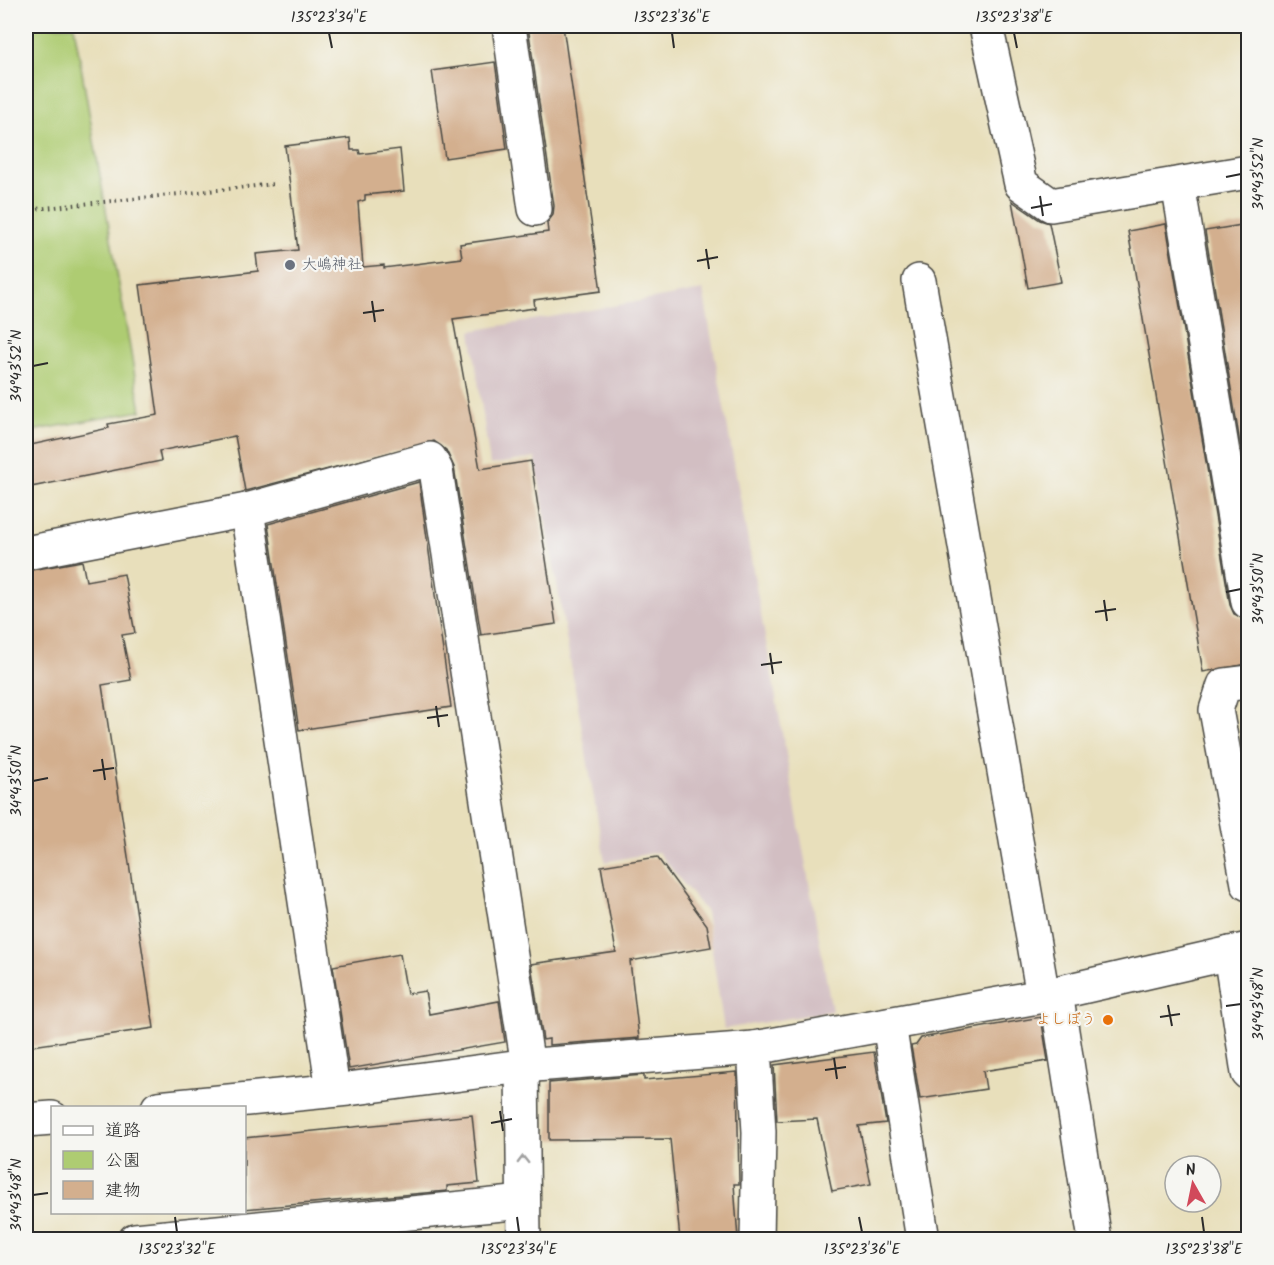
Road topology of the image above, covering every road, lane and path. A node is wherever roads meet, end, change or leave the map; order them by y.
1 (509, 26) edge
2 (986, 26) edge
3 (1248, 172) edge
4 (275, 184) dead end
5 (1178, 184) junction
6 (535, 209) dead end
7 (26, 210) edge
8 (919, 281) dead end
9 (247, 510) junction
10 (26, 553) edge
11 (1248, 602) edge
12 (1248, 681) edge
13 (1248, 884) edge
14 (1239, 951) edge
15 (1049, 994) junction
16 (889, 1024) junction
17 (754, 1048) junction
18 (525, 1066) junction
19 (1248, 1073) edge
20 (333, 1090) junction
21 (168, 1106) edge
22 (51, 1118) edge
23 (26, 1120) edge
24 (523, 1202) junction
25 (135, 1239) edge
26 (524, 1239) edge
27 (757, 1239) edge
28 (923, 1239) edge
29 (1095, 1239) edge

1 - 6 street
2 - 5 street
3 - 5 street
4 - 7 path
5 - 11 street
8 - 15 street
9 - 10 street
9 - 18 street
9 - 20 street
12 - 13 street
14 - 15 street
14 - 19 street
15 - 16 street
15 - 29 street
16 - 17 street
16 - 28 street
17 - 18 street
17 - 27 street
18 - 20 street
24 -> 18 street
20 - 21 street
22 - 23 street
24 - 25 street
24 - 26 street

